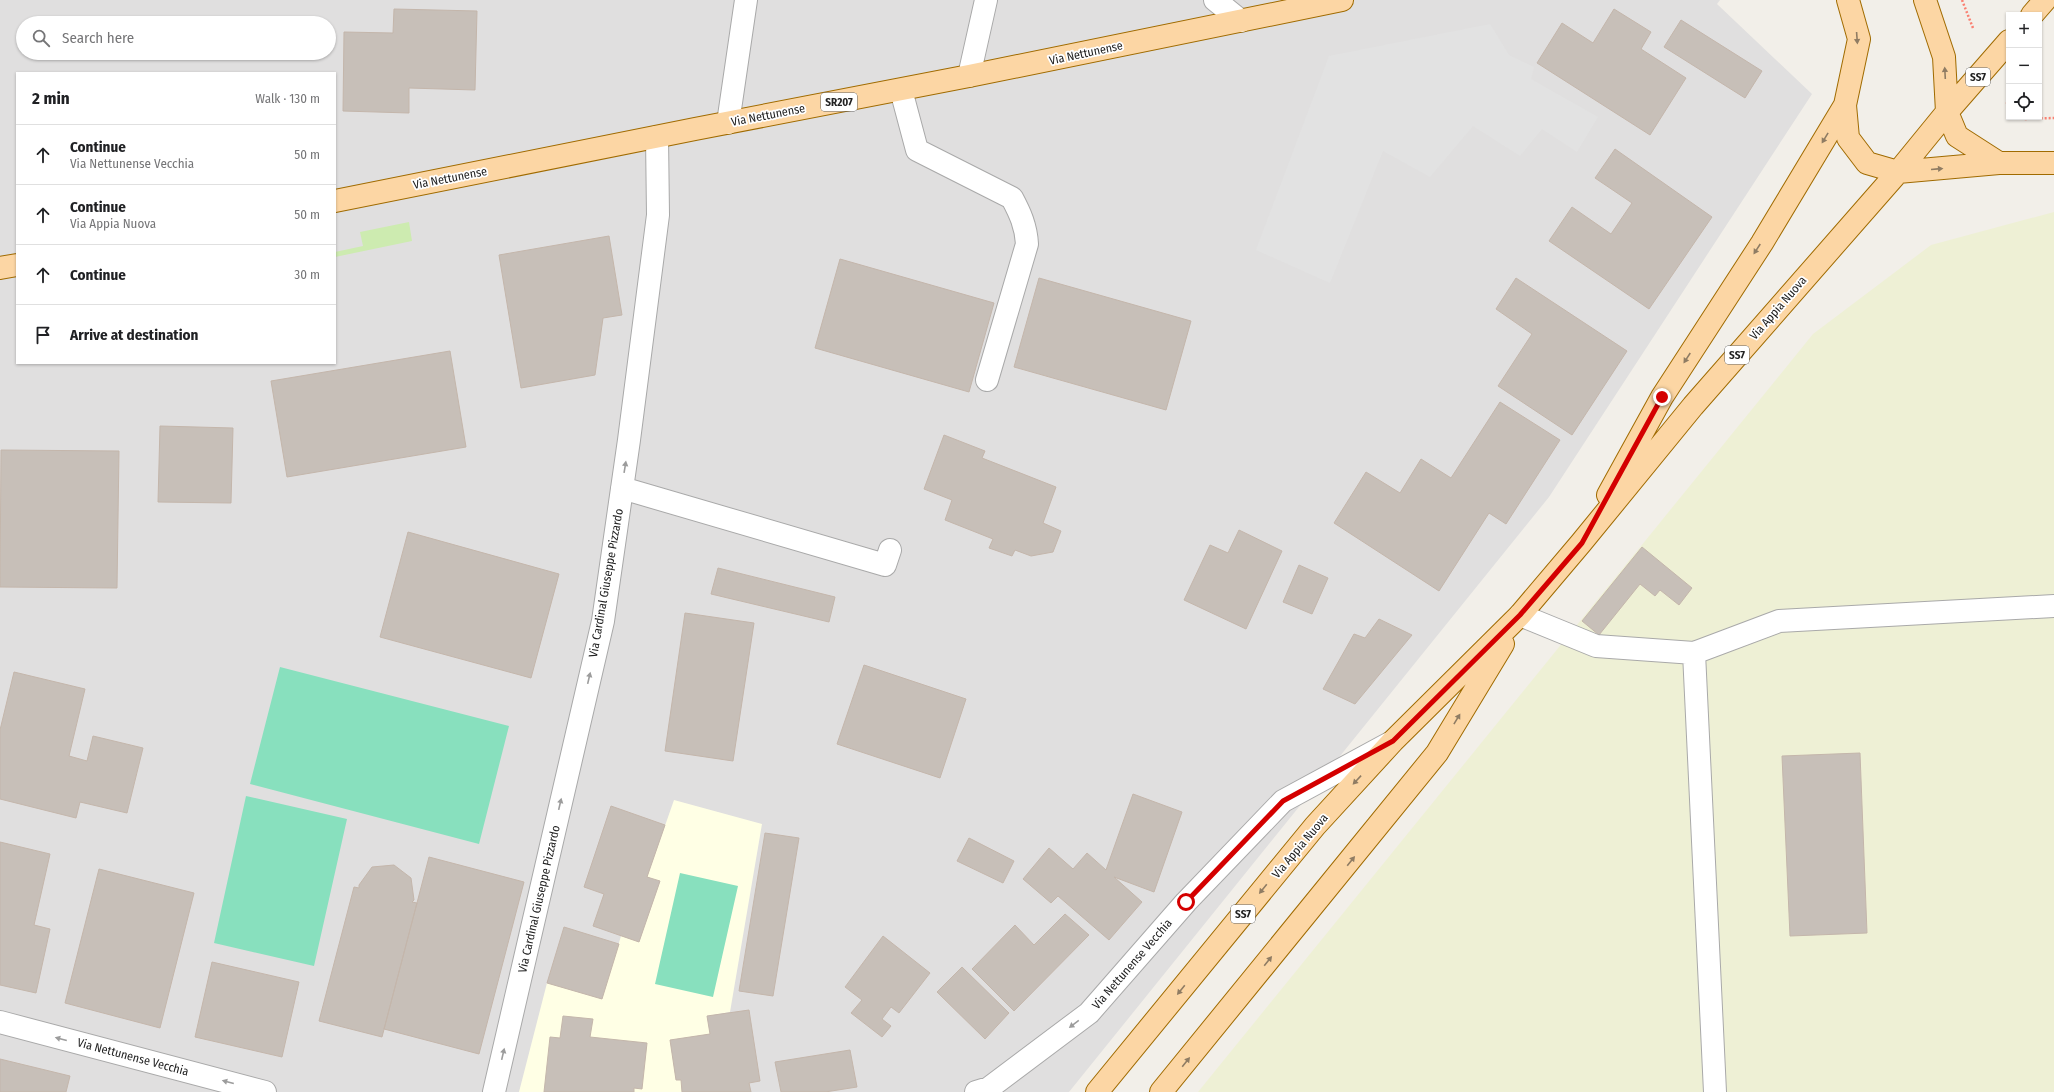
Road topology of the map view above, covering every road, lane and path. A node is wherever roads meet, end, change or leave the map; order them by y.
1 (746, 0) edge
2 (986, 0) edge
3 (1214, 0) edge
4 (1342, 0) edge
5 (1848, 0) edge
6 (1925, 0) edge
7 (1962, 0) edge
8 (2045, 0) edge
9 (2035, 12) edge
10 (1241, 21) junction
11 (1973, 28) dead end
12 (2006, 44) edge
13 (969, 76) junction
14 (902, 90) junction
15 (1845, 105) junction
16 (1947, 112) junction
17 (2042, 118) edge
18 (2054, 118) edge
19 (728, 123) junction
20 (657, 137) junction
21 (1999, 163) junction
22 (2054, 163) edge
23 (1898, 172) junction
24 (336, 201) edge
25 (16, 265) edge
26 (0, 268) edge
27 (987, 380) dead end
28 (622, 488) junction
29 (1582, 543) junction
30 (890, 550) dead end
31 (2054, 606) edge
32 (1520, 615) junction
33 (1694, 653) junction
34 (1393, 741) junction
35 (0, 1022) edge
36 (265, 1092) edge
37 (494, 1092) edge
38 (976, 1092) edge
39 (1097, 1092) edge
40 (1161, 1092) edge
41 (1715, 1092) edge

1 - 19 street
2 - 13 street
3 - 10 street
4 - 10 main road, Via Nettunense / SR207
5 -> 15 main road
16 -> 6 main road
7 - 11 path
8 - 9 main road
10 - 13 main road, Via Nettunense / SR207
12 - 16 main road, Via Appia Nuova / SS7
13 - 14 main road, Via Nettunense / SR207
14 - 19 main road, Via Nettunense / SR207
14 - 27 street
15 - 23 main road
15 -> 29 main road
16 - 21 main road
16 - 23 main road, Via Appia Nuova / SS7
17 - 18 path
19 - 20 main road, Via Nettunense / SR207
20 - 24 main road, Via Nettunense / SR207
28 -> 20 street, Via Cardinal Giuseppe Pizzardo
21 - 22 main road
23 -> 21 main road
23 - 29 main road, Via Appia Nuova / SS7
25 - 26 main road
28 - 30 street
37 -> 28 street, Via Cardinal Giuseppe Pizzardo
29 - 32 main road, Via Appia Nuova / SS7
31 - 33 street
32 - 33 street
32 - 34 main road, Via Appia Nuova / SS7
40 -> 32 main road, Via Appia Nuova / SS7
33 - 41 street
34 -> 38 street, Via Nettunense Vecchia
34 -> 39 main road, Via Appia Nuova / SS7
36 -> 35 street, Via Nettunense Vecchia

